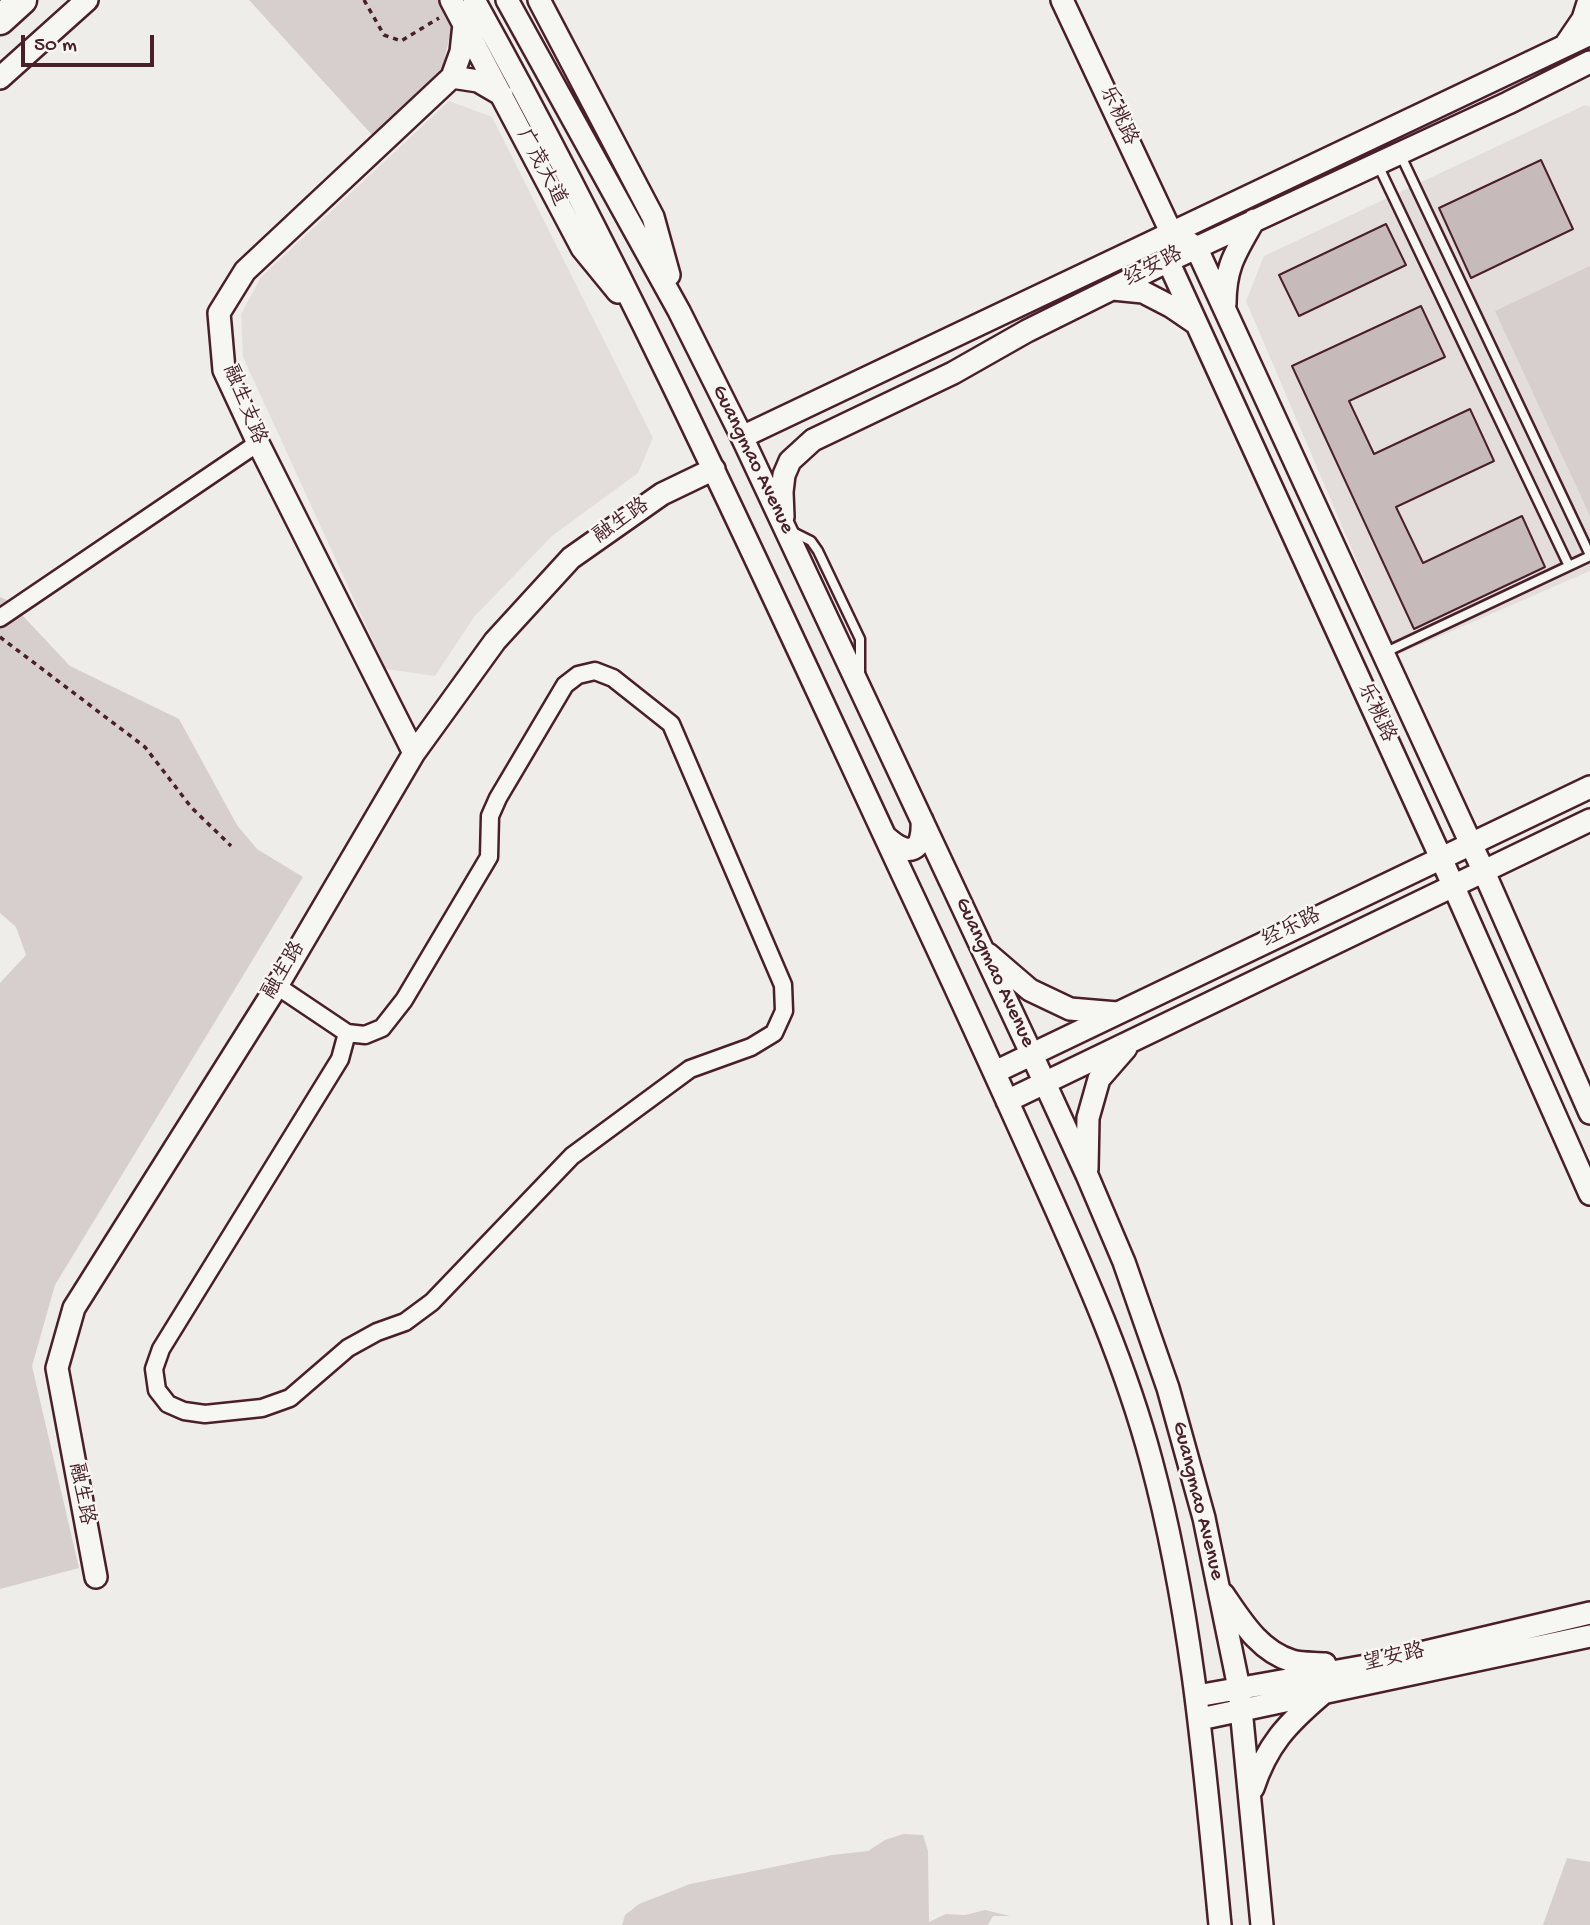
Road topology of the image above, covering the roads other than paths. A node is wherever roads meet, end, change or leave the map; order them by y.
1 (22, 0) edge
2 (86, 0) edge
3 (474, 0) edge
4 (507, 0) edge
5 (1062, 0) edge
6 (1589, 0) edge
7 (542, 3) edge
8 (453, 13) edge
9 (0, 20) edge
10 (1590, 34) edge
11 (1564, 46) junction
12 (1590, 62) edge
13 (452, 76) junction
14 (0, 78) edge
15 (1590, 79) edge
16 (502, 95) junction
17 (1508, 103) junction
18 (1399, 152) junction
19 (1377, 162) junction
20 (1254, 220) junction
21 (1171, 232) junction
22 (1196, 247) junction
23 (1167, 261) junction
24 (1113, 289) junction
25 (1225, 309) junction
26 (679, 311) junction
27 (1196, 323) junction
28 (645, 325) junction
29 (742, 437) junction
30 (258, 443) junction
31 (714, 469) junction
32 (784, 528) junction
33 (1590, 555) edge
34 (1569, 566) junction
35 (0, 618) edge
36 (1383, 653) junction
37 (414, 753) junction
38 (1590, 787) edge
39 (922, 820) junction
40 (1590, 820) edge
41 (886, 837) junction
42 (1471, 844) junction
43 (1441, 858) junction
44 (1484, 872) junction
45 (1454, 886) junction
46 (983, 950) junction
47 (277, 986) junction
48 (1119, 1013) junction
49 (347, 1033) junction
50 (1133, 1040) junction
51 (1032, 1055) junction
52 (995, 1072) junction
53 (1045, 1083) junction
54 (1007, 1101) junction
55 (1590, 1113) edge
56 (1087, 1175) junction
57 (1590, 1194) edge
58 (96, 1577) dead end
59 (1217, 1586) junction
60 (1590, 1613) edge
61 (1590, 1636) edge
62 (1366, 1666) junction
63 (1324, 1692) junction
64 (1197, 1696) junction
65 (1240, 1699) junction
66 (1200, 1718) junction
67 (1250, 1797) junction
68 (1220, 1925) edge
69 (1262, 1925) edge

1 - 9 highway
2 - 14 street
3 - 28 street, Guangmao Avenue
4 - 26 street, Guangmao Avenue
5 - 21 street, 乐桃路
6 - 11 street
7 - 26 street
8 - 13 street
8 - 16 street, 广茂大道
10 - 11 street, 经安路
11 - 21 street, 经安路
12 - 17 street, 经安路
13 - 16 street
13 - 30 street, 融生支路
15 - 17 street
16 - 28 street, 广茂大道
17 - 18 street, 经安路
18 - 19 street, 经安路
18 - 33 lane
19 - 20 street, 经安路
19 - 34 lane
20 - 22 street, 经安路
20 - 25 street
21 - 22 street
21 - 23 street
21 - 29 street, 经安路
22 - 23 street, 经安路
22 - 25 street, 乐桃路
23 - 24 street, 经安路
23 - 27 street, 乐桃路
24 - 27 street
24 - 32 street, 经安路
25 - 36 street, 乐桃路
26 - 29 street, Guangmao Avenue
27 - 43 street, 乐桃路
28 - 31 street, Guangmao Avenue
29 - 32 street, Guangmao Avenue
30 - 35 street
30 - 37 street, 融生支路
31 - 37 street, 融生路
31 - 41 street, Guangmao Avenue
32 - 39 street, Guangmao Avenue
33 - 34 lane
34 - 36 lane
36 - 42 street, 乐桃路
37 - 47 street, 融生路
38 - 42 street, 经乐路
39 - 41 street
39 - 46 street, Guangmao Avenue
40 - 44 street, 经乐路
41 - 52 street, Guangmao Avenue
42 - 43 street, 经乐路
42 - 44 street, 乐桃路
43 - 45 street, 乐桃路
43 - 48 street, 经乐路
44 - 45 street, 经乐路
44 - 55 street, 乐桃路
45 - 50 street, 经乐路
45 - 57 street, 乐桃路
46 - 48 street
46 - 51 street, Guangmao Avenue
47 - 49 street
47 - 58 street, 融生路
48 - 51 street, 经乐路
49 - 49 street
50 - 53 street, 经乐路
50 - 56 street
51 - 52 street, 经乐路
51 - 53 street, Guangmao Avenue
52 - 54 street, Guangmao Avenue
53 - 54 street, 经乐路
53 - 56 street, Guangmao Avenue
54 - 64 street, Guangmao Avenue
56 - 59 street, Guangmao Avenue
59 - 62 street
59 - 65 street, Guangmao Avenue
60 - 62 street, 望安路
61 - 63 street, 望安路
62 - 65 street, 望安路
63 - 65 street, 望安路
63 - 67 street
64 - 65 street, 望安路
64 - 66 street, Guangmao Avenue
65 - 66 street, 望安路
65 - 67 street, Guangmao Avenue
66 - 68 street, Guangmao Avenue
67 - 69 street, Guangmao Avenue

